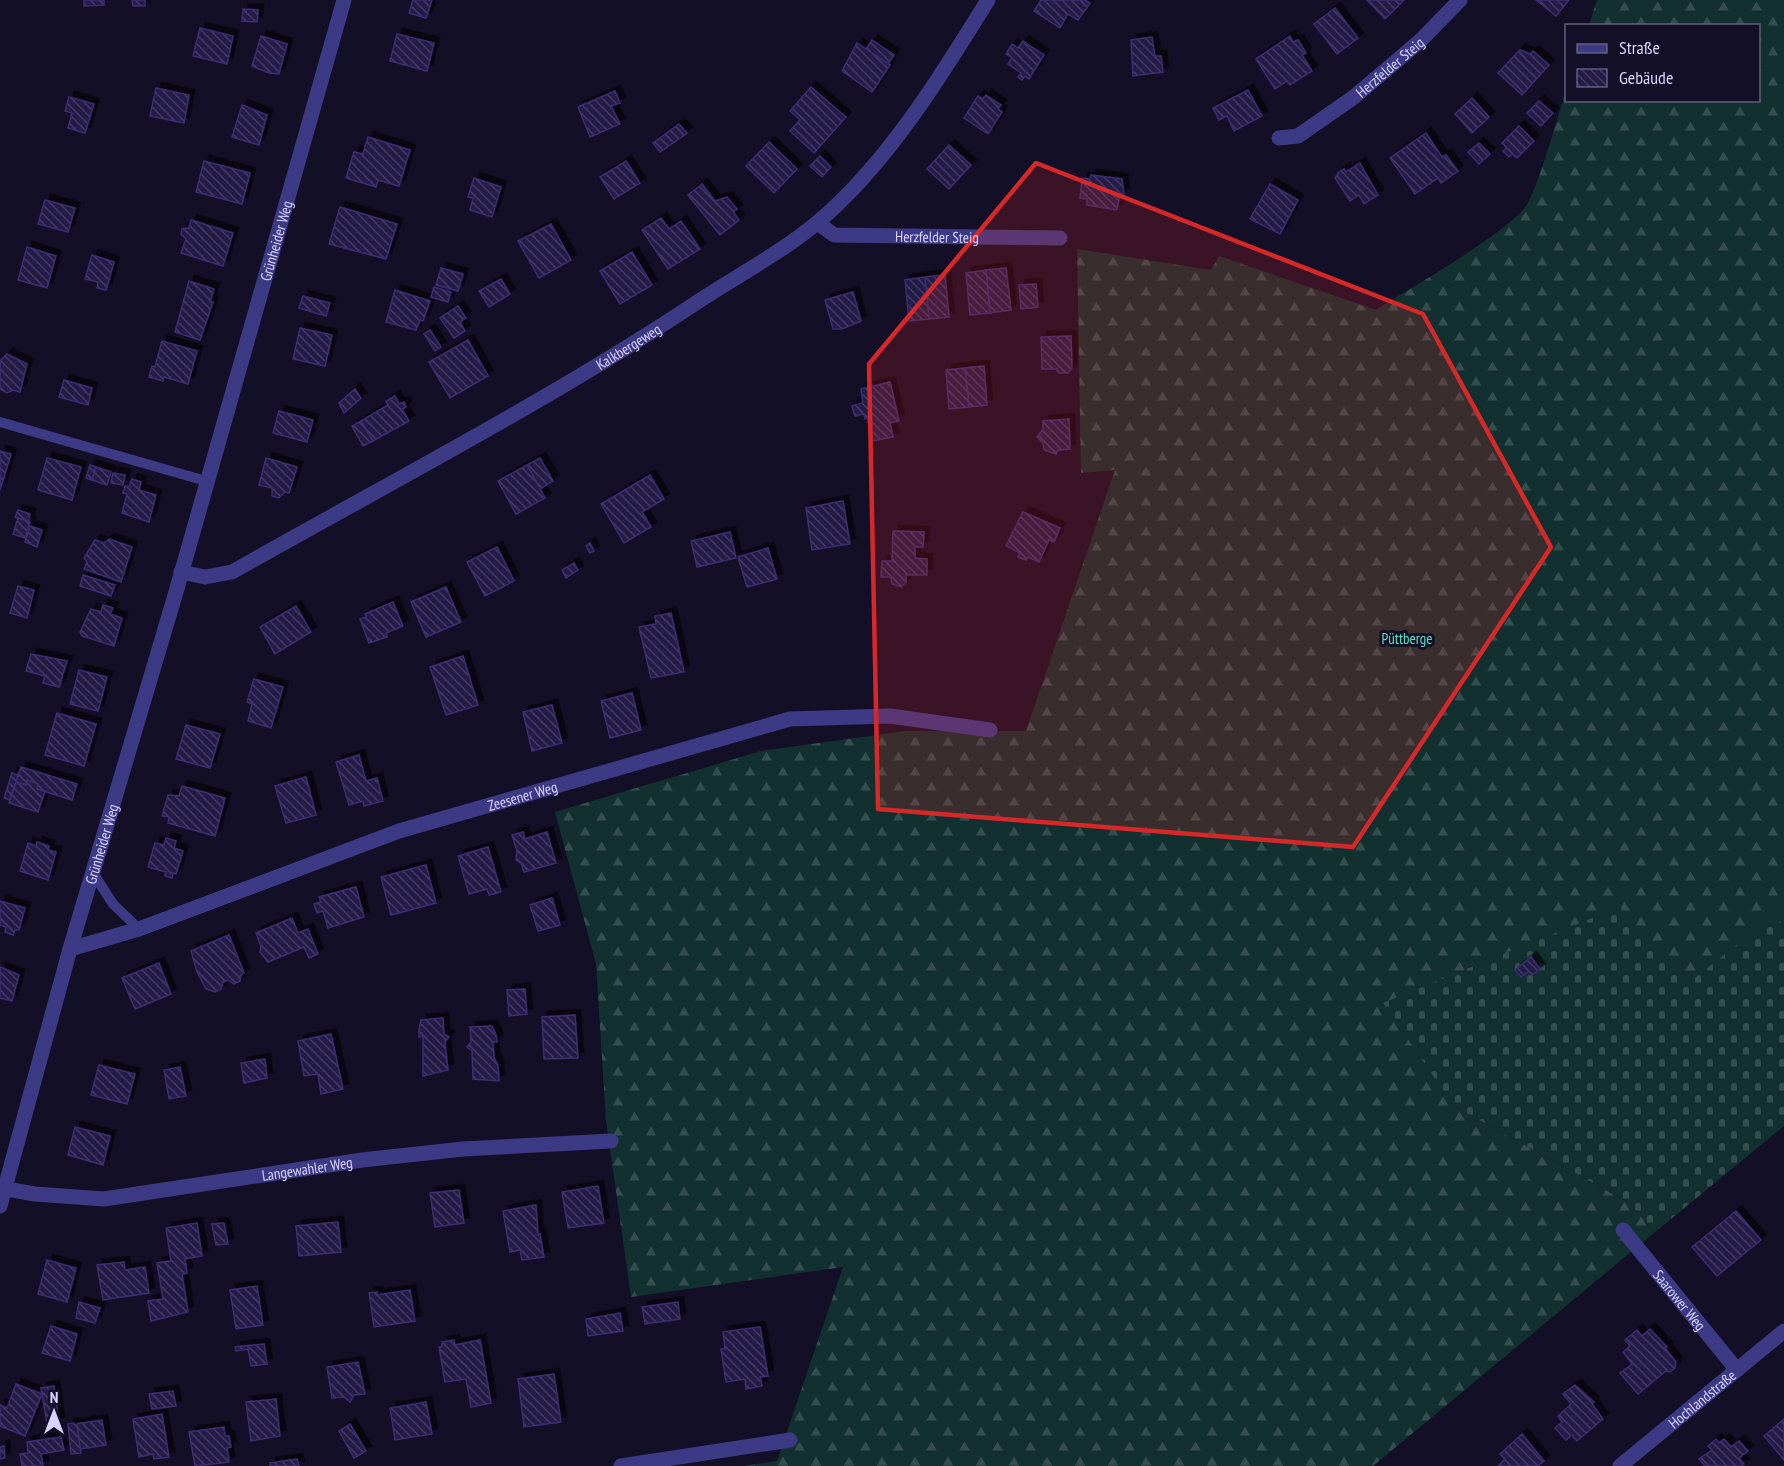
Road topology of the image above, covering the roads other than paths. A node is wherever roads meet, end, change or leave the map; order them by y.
1 (344, 0) edge
2 (988, 0) edge
3 (1460, 0) edge
4 (1279, 138) dead end
5 (818, 223) junction
6 (1060, 238) dead end
7 (0, 422) edge
8 (206, 481) junction
9 (182, 572) junction
10 (990, 730) dead end
11 (93, 873) junction
12 (139, 929) junction
13 (70, 949) junction
14 (611, 1141) dead end
15 (2, 1189) edge
16 (0, 1206) edge
17 (1623, 1230) dead end
18 (1784, 1331) edge
19 (1737, 1370) junction
20 (790, 1440) dead end
21 (621, 1466) edge
22 (1620, 1466) edge

1 - 8 street, Grünheider Weg
2 - 5 street, Kalkbergeweg
3 - 4 street, Herzfelder Steig
5 - 6 street, Herzfelder Steig
5 - 9 street, Kalkbergeweg
7 - 8 lane
8 - 9 street, Grünheider Weg
9 - 11 street, Grünheider Weg
10 - 12 street, Zeesener Weg
11 - 12 lane
11 - 13 street, Grünheider Weg
12 - 13 street, Zeesener Weg
13 - 15 street, Grünheider Weg
14 - 15 street, Langewahler Weg
15 - 16 street, Grünheider Weg
17 - 19 street, Saarower Weg
18 - 19 street, Hochlandstraße
19 - 22 street, Hochlandstraße
20 - 21 street

